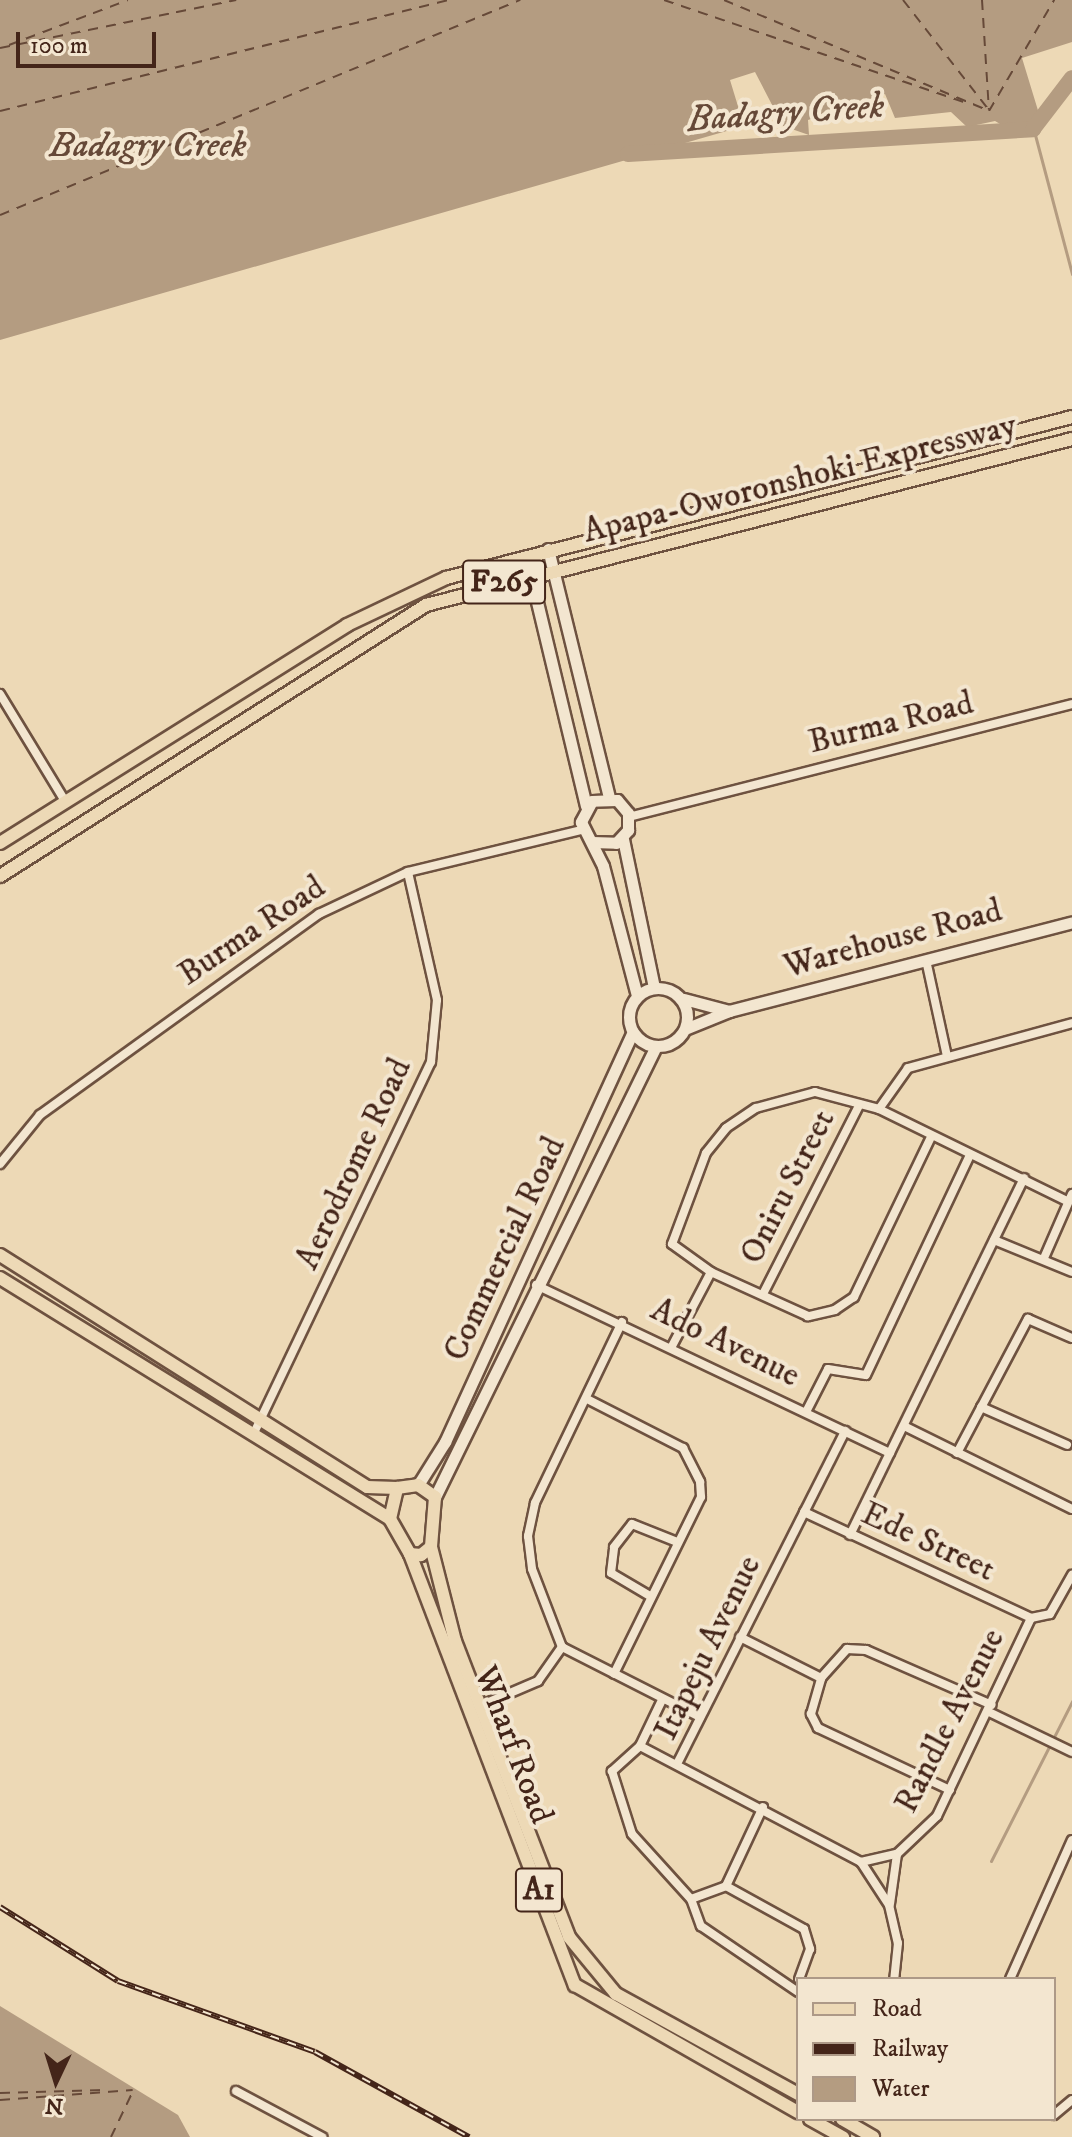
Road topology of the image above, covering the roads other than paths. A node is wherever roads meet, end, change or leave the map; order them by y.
1 (1072, 417) edge
2 (1072, 439) edge
3 (548, 549) junction
4 (526, 556) junction
5 (555, 570) junction
6 (530, 576) junction
7 (0, 694) edge
8 (1072, 704) edge
9 (609, 798) junction
10 (65, 801) junction
11 (586, 806) junction
12 (629, 817) junction
13 (582, 830) junction
14 (623, 839) junction
15 (592, 842) junction
16 (0, 843) edge
17 (408, 872) junction
18 (0, 876) edge
19 (1072, 922) edge
20 (926, 960) junction
21 (654, 987) junction
22 (637, 996) junction
23 (684, 999) junction
24 (729, 1011) junction
25 (1072, 1023) edge
26 (685, 1029) junction
27 (633, 1032) junction
28 (656, 1046) junction
29 (947, 1056) junction
30 (860, 1104) junction
31 (879, 1109) junction
32 (931, 1137) junction
33 (970, 1155) junction
34 (0, 1164) edge
35 (1024, 1178) junction
36 (1070, 1197) edge
37 (994, 1240) junction
38 (0, 1255) edge
39 (1044, 1258) junction
40 (711, 1272) junction
41 (1072, 1272) edge
42 (0, 1278) edge
43 (535, 1284) junction
44 (763, 1294) junction
45 (622, 1322) junction
46 (1072, 1338) edge
47 (671, 1348) junction
48 (589, 1400) junction
49 (981, 1407) junction
50 (806, 1412) junction
51 (260, 1420) junction
52 (904, 1426) junction
53 (845, 1431) junction
54 (253, 1435) junction
55 (1067, 1445) dead end
56 (890, 1453) junction
57 (957, 1453) junction
58 (418, 1485) junction
59 (397, 1488) junction
60 (435, 1497) junction
61 (1072, 1509) edge
62 (804, 1512) junction
63 (390, 1519) junction
64 (850, 1535) junction
65 (677, 1542) junction
66 (431, 1547) junction
67 (410, 1554) junction
68 (1072, 1575) edge
69 (650, 1596) junction
70 (1031, 1618) junction
71 (740, 1637) junction
72 (562, 1647) junction
73 (614, 1674) junction
74 (821, 1678) junction
75 (662, 1700) junction
76 (482, 1705) junction
77 (990, 1708) junction
78 (700, 1717) junction
79 (640, 1746) junction
80 (1072, 1752) edge
81 (678, 1762) junction
82 (950, 1790) junction
83 (763, 1807) junction
84 (1072, 1840) edge
85 (897, 1854) junction
86 (861, 1862) junction
87 (726, 1886) junction
88 (691, 1899) junction
89 (889, 1905) junction
90 (800, 1977) edge
91 (894, 1977) edge
92 (1011, 1977) edge
93 (796, 1984) edge
94 (236, 2091) dead end
95 (796, 2093) edge
96 (1072, 2100) edge
97 (796, 2111) edge
98 (1056, 2113) edge
99 (814, 2121) edge
100 (845, 2121) edge
101 (835, 2131) edge
102 (322, 2137) edge
103 (873, 2137) edge

1 - 3 main road, Apapa-Oworonshoki Expressway / F265
2 - 5 main road, Apapa-Oworonshoki Expressway / F265
3 - 4 main road, Apapa-Oworonshoki Expressway / F265
3 - 5 main road
4 - 6 main road
4 - 10 main road, Apapa-Oworonshoki Expressway / F265
5 - 6 main road, Apapa-Oworonshoki Expressway / F265
5 - 9 main road
6 - 11 main road
6 - 18 main road, Apapa-Oworonshoki Expressway / F265
7 - 10 street
8 - 12 street, Burma Road
9 - 11 main road
9 - 12 main road
10 - 16 main road, Apapa-Oworonshoki Expressway / F265
11 - 13 main road
12 - 14 main road
13 - 15 main road
13 - 17 street, Burma Road
14 - 15 main road
14 - 21 main road
15 - 22 main road
17 - 34 street, Burma Road
17 - 51 street, Aerodrome Road
19 - 20 main road, Warehouse Road
20 - 24 main road, Warehouse Road
20 - 29 street
21 - 22 main road
21 - 23 main road
22 - 27 main road
23 - 24 main road, Warehouse Road
23 - 26 main road
24 - 26 main road, Warehouse Road
25 - 29 street
26 - 28 main road
27 - 28 main road
27 - 58 main road, Commercial Road
28 - 43 main road, Commercial Road
29 - 31 street
30 - 31 street
30 - 40 street
30 - 44 street, Oniru Street
31 - 32 street
32 - 33 street
32 - 44 street
33 - 35 street
33 - 50 street
35 - 36 street
35 - 37 street
36 - 39 street
37 - 39 street
37 - 52 street
38 - 51 main road
39 - 41 street
40 - 44 street
40 - 47 street
42 - 54 main road
43 - 45 street, Ado Avenue
43 - 60 main road, Commercial Road
45 - 47 street, Ado Avenue
45 - 48 street
46 - 49 street
47 - 50 street, Ado Avenue
48 - 65 street
48 - 72 street
49 - 55 street
49 - 57 street
50 - 53 street, Ado Avenue
51 - 54 street, Aerodrome Road
51 - 59 main road
52 - 56 street
52 - 57 street
53 - 56 street, Ado Avenue
53 - 62 street, Itapeju Avenue
54 - 63 main road
56 - 64 street
57 - 61 street
58 - 59 main road
58 - 60 main road
59 - 63 main road
60 - 66 main road, Wharf Road
62 - 64 street, Ede Street
62 - 71 street, Itapeju Avenue
63 - 67 main road, Wharf Road
64 - 70 street, Ede Street
65 - 69 street
65 - 69 street
66 - 67 main road
66 - 76 main road, Wharf Road / A1
67 - 97 main road, Wharf Road / A1
68 - 70 street, Randle Avenue
69 - 73 street
70 - 77 street, Randle Avenue
71 - 74 street
71 - 78 street, Itapeju Avenue
72 - 73 street
72 - 76 street
73 - 75 street
74 - 77 street
74 - 82 street
75 - 78 street
75 - 79 street
76 - 95 main road, Wharf Road / A1
77 - 80 street
77 - 82 street, Randle Avenue
78 - 81 street, Itapeju Avenue
79 - 81 street
79 - 88 street
81 - 83 street, Itapeju Avenue
82 - 85 street, Randle Avenue
83 - 86 street, Itapeju Avenue
83 - 87 street
84 - 92 street
85 - 86 street
85 - 89 street
86 - 89 street, Itapeju Avenue
87 - 88 street
87 - 90 street
88 - 93 street
89 - 91 street, Itapeju Avenue
94 - 102 street
96 - 98 street
99 - 101 main road
100 - 103 main road

